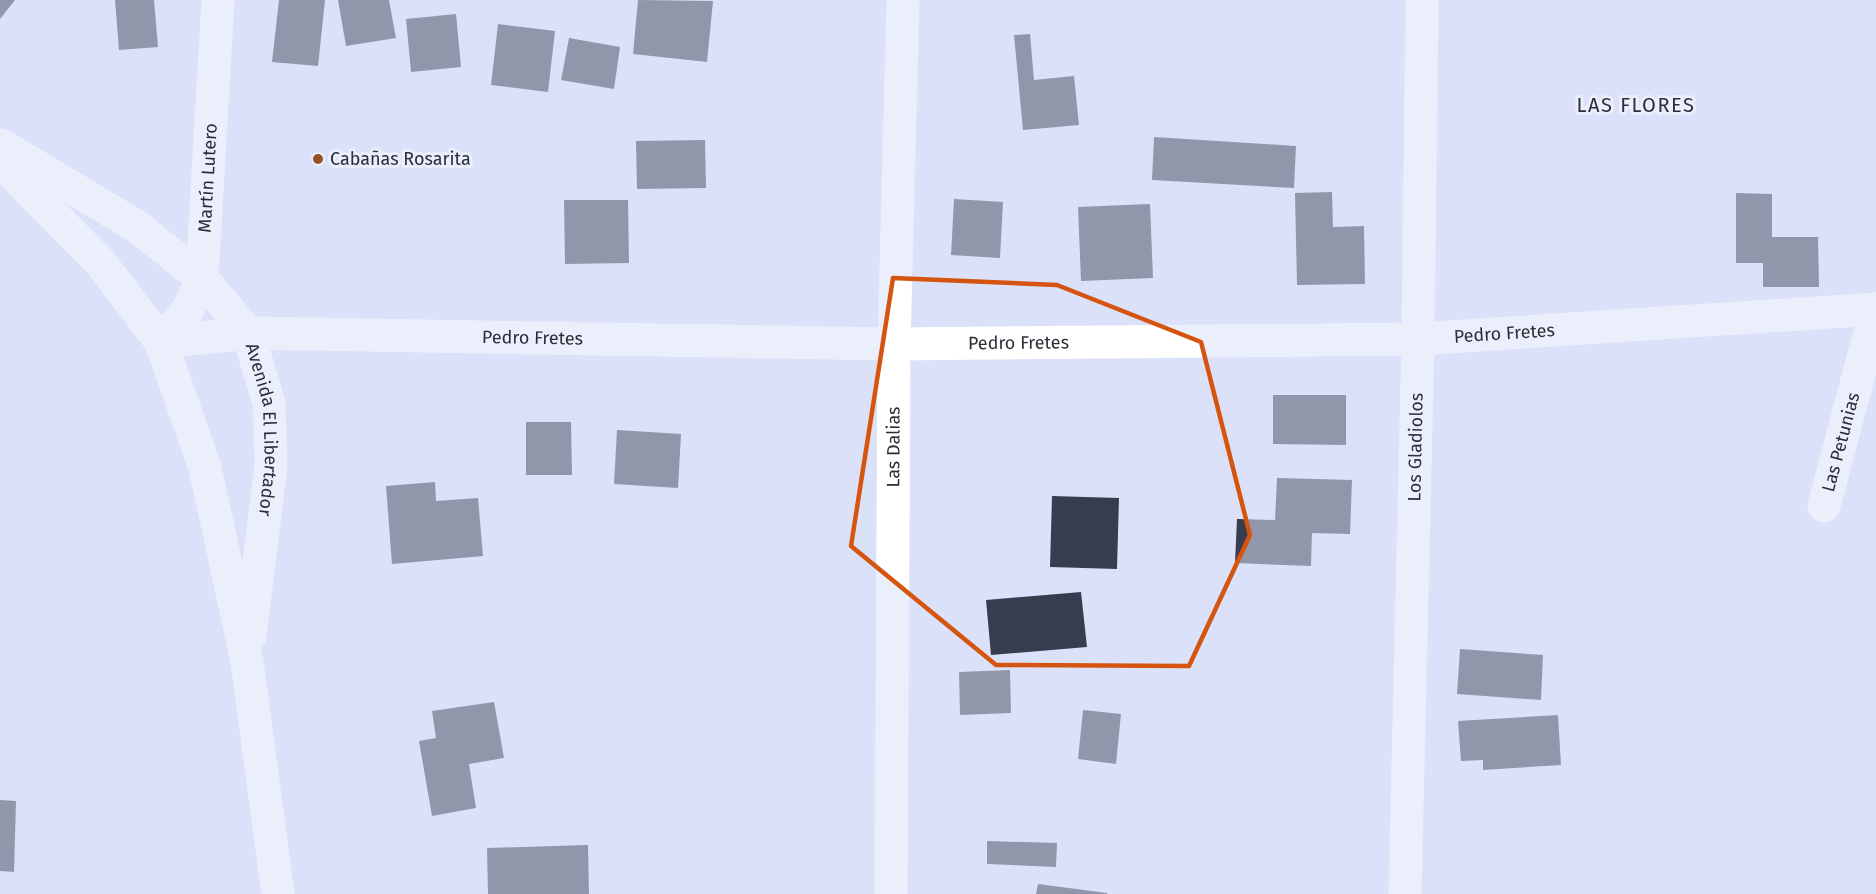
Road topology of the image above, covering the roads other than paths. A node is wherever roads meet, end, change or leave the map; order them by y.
1 (218, 0) edge
2 (903, 0) edge
3 (1422, 0) edge
4 (0, 144) edge
5 (0, 161) edge
6 (202, 278) junction
7 (1876, 309) edge
8 (248, 333) junction
9 (1418, 339) junction
10 (161, 342) junction
11 (894, 344) junction
12 (1824, 507) dead end
13 (247, 662) junction
14 (278, 894) edge
15 (891, 894) edge
16 (1405, 894) edge

1 - 6 street, Martín Lutero
2 - 11 street, Las Dalias
3 - 9 street, Los Gladiolos
4 - 6 street, Avenida El Libertador
5 - 10 street, Avenida El Libertador
6 - 8 street, Avenida El Libertador
6 - 10 street, Martín Lutero
7 - 9 street, Pedro Fretes
7 - 12 street, Las Petunias
8 - 10 street, Pedro Fretes
8 - 11 street, Pedro Fretes
8 - 13 street, Avenida El Libertador
9 - 11 street, Pedro Fretes
9 - 16 street, Los Gladiolos
10 - 13 street, Avenida El Libertador
11 - 15 street, Las Dalias
13 - 14 street, Avenida El Libertador

